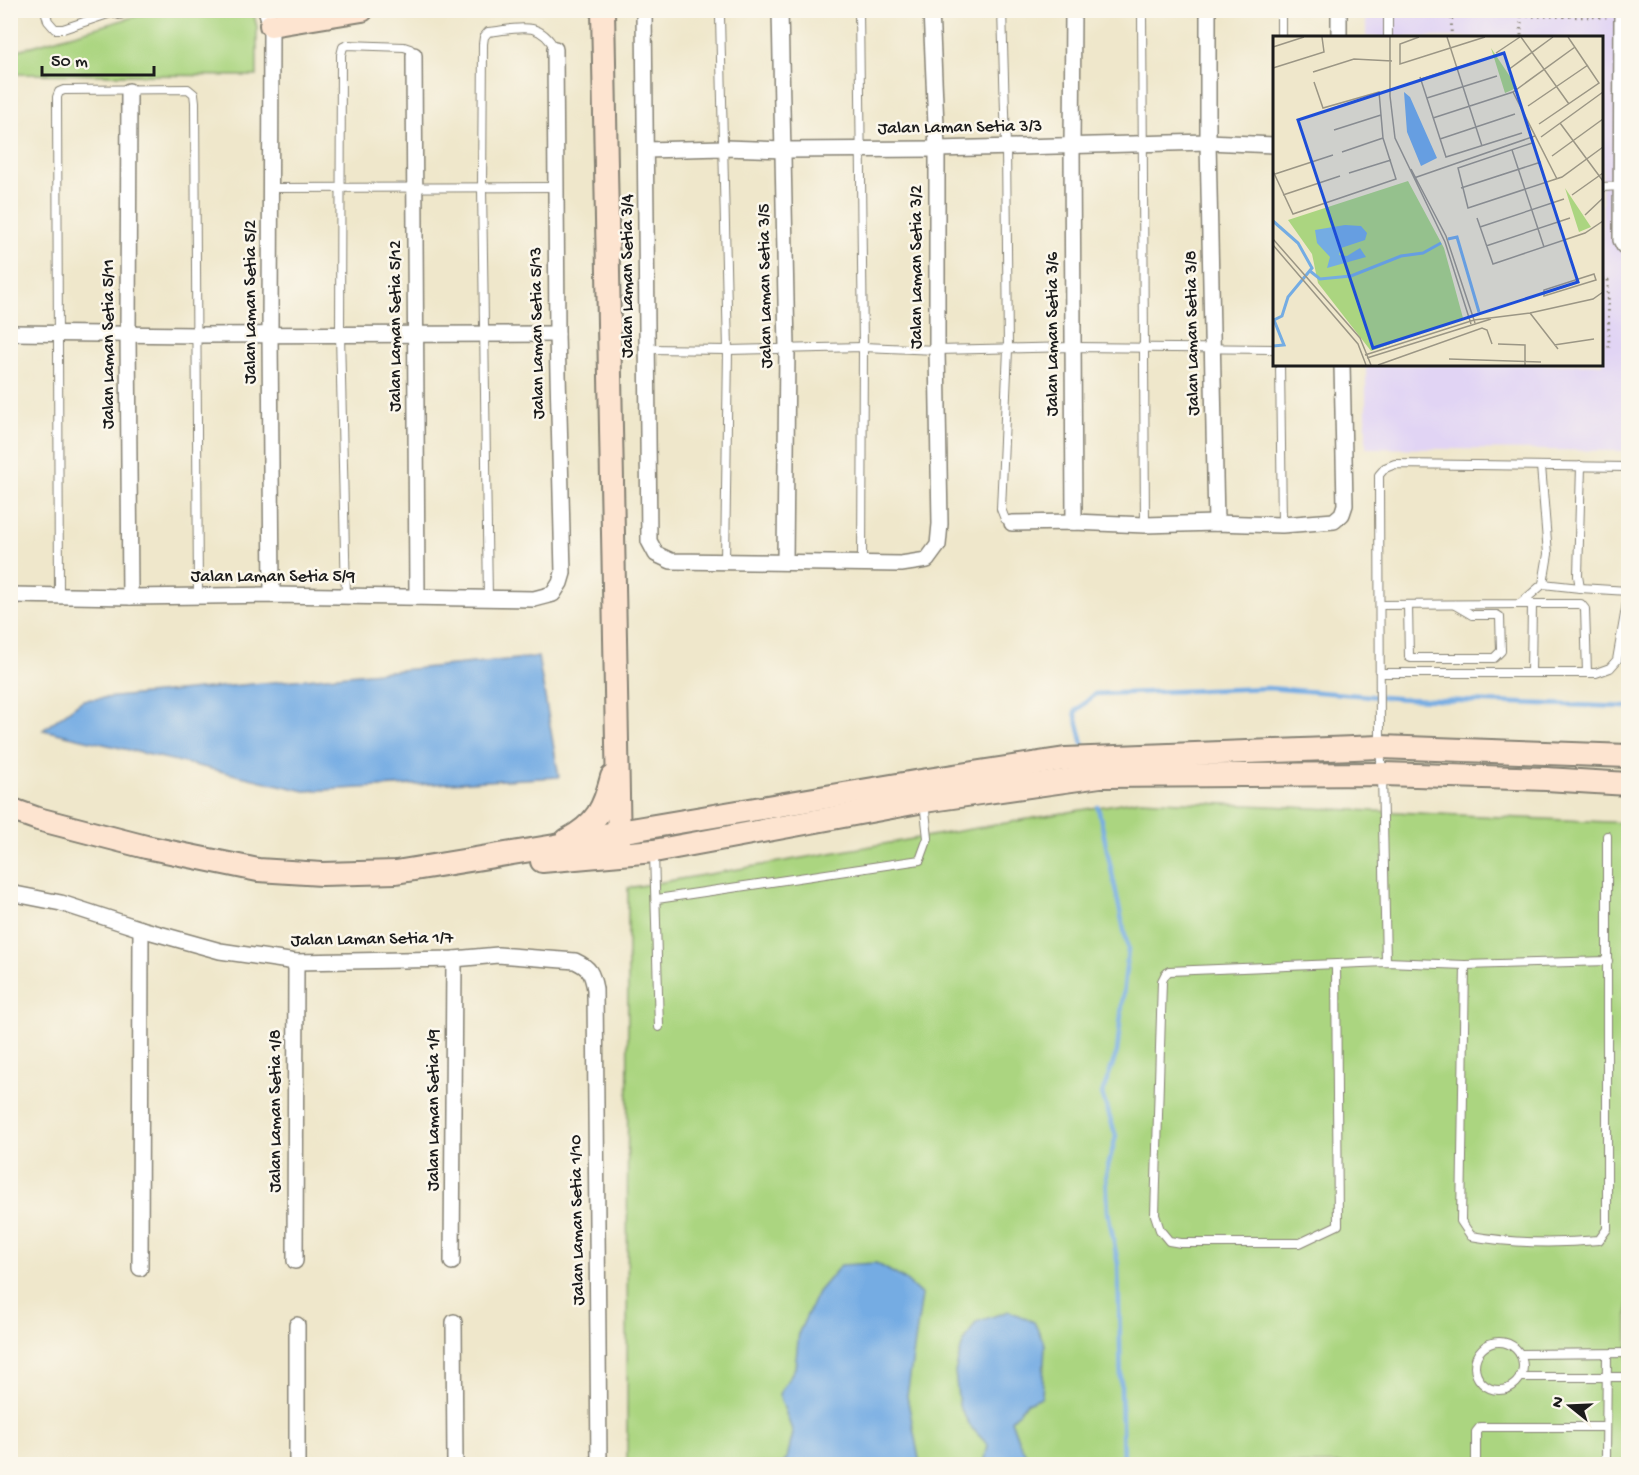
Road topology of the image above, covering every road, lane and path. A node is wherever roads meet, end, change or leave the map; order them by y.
1 (45, 10) edge
2 (362, 10) edge
3 (603, 10) edge
4 (644, 10) edge
5 (718, 10) edge
6 (780, 10) edge
7 (859, 10) edge
8 (930, 10) edge
9 (1002, 10) edge
10 (1073, 10) edge
11 (1142, 10) edge
12 (1208, 10) edge
13 (1281, 10) edge
14 (1339, 10) edge
15 (1388, 10) edge
16 (1452, 10) edge
17 (1521, 10) edge
18 (119, 11) edge
19 (1622, 14) edge
20 (1521, 16) junction
21 (269, 17) edge
22 (1281, 36) edge
23 (1339, 36) edge
24 (1388, 36) edge
25 (1451, 36) edge
26 (1521, 36) edge
27 (555, 49) joint
28 (414, 55) joint
29 (1625, 87) edge
30 (129, 91) junction
31 (1208, 142) junction
32 (1143, 144) junction
33 (1273, 145) edge
34 (1006, 146) junction
35 (1072, 146) junction
36 (724, 148) junction
37 (937, 148) junction
38 (861, 149) junction
39 (646, 150) junction
40 (784, 150) junction
41 (1622, 186) junction
42 (555, 187) junction
43 (1603, 187) edge
44 (271, 188) junction
45 (341, 188) junction
46 (482, 188) junction
47 (415, 189) junction
48 (1629, 248) edge
49 (1603, 279) edge
50 (1603, 291) edge
51 (1608, 291) junction
52 (10, 333) edge
53 (57, 333) junction
54 (128, 333) junction
55 (340, 334) junction
56 (484, 334) junction
57 (557, 334) junction
58 (197, 335) junction
59 (270, 335) junction
60 (416, 335) junction
61 (863, 347) junction
62 (1074, 347) junction
63 (1145, 347) junction
64 (1213, 348) junction
65 (648, 349) junction
66 (787, 349) junction
67 (1008, 349) junction
68 (1273, 349) edge
69 (728, 350) junction
70 (937, 350) junction
71 (1609, 352) dead end
72 (1280, 366) edge
73 (1342, 366) edge
74 (1541, 466) junction
75 (1581, 466) junction
76 (1629, 467) edge
77 (1074, 522) junction
78 (1012, 523) joint
79 (1216, 523) junction
80 (1145, 525) junction
81 (1282, 525) junction
82 (725, 562) junction
83 (785, 562) junction
84 (862, 563) junction
85 (1543, 584) junction
86 (1580, 588) junction
87 (1629, 591) edge
88 (10, 595) edge
89 (272, 595) junction
90 (58, 596) junction
91 (198, 596) junction
92 (130, 597) junction
93 (346, 597) junction
94 (417, 597) junction
95 (1629, 597) edge
96 (488, 599) junction
97 (534, 599) joint
98 (1453, 604) junction
99 (1520, 604) junction
100 (1380, 605) junction
101 (1408, 605) junction
102 (1532, 605) junction
103 (1447, 658) junction
104 (1531, 672) junction
105 (1380, 673) junction
106 (1463, 673) junction
107 (1587, 673) junction
108 (1629, 746) edge
109 (1380, 747) junction
110 (1578, 755) junction
111 (1629, 756) edge
112 (617, 759) junction
113 (1382, 774) junction
114 (1623, 786) edge
115 (924, 801) junction
116 (10, 809) edge
117 (10, 820) edge
118 (1607, 836) dead end
119 (619, 843) junction
120 (555, 846) junction
121 (654, 851) junction
122 (10, 893) edge
123 (657, 899) junction
124 (141, 929) junction
125 (454, 959) junction
126 (296, 962) junction
127 (1386, 962) junction
128 (1608, 962) junction
129 (1336, 965) junction
130 (1465, 965) junction
131 (592, 975) joint
132 (659, 1027) dead end
133 (296, 1261) dead end
134 (452, 1262) dead end
135 (140, 1268) dead end
136 (454, 1322) dead end
137 (297, 1325) dead end
138 (1629, 1353) edge
139 (1520, 1354) junction
140 (1607, 1354) junction
141 (1520, 1377) junction
142 (1629, 1377) edge
143 (1606, 1378) junction
144 (1606, 1427) junction
145 (297, 1464) edge
146 (455, 1464) edge
147 (599, 1464) edge
148 (1476, 1464) edge
149 (1601, 1464) edge

1 - 18 lane
2 - 21 street
3 - 112 street
4 - 39 street, Jalan Laman Setia 3/4
5 - 36 lane
6 - 40 street, Jalan Laman Setia 3/5
7 - 38 lane
8 - 37 street, Jalan Laman Setia 3/2
9 - 34 lane
10 - 35 street, Jalan Laman Setia 3/6
11 - 32 lane
12 - 31 street, Jalan Laman Setia 3/8
13 - 22 lane
14 - 23 street
15 - 24 lane
16 - 25 path
17 - 20 path
19 - 20 path
19 - 29 street
20 - 26 path
21 - 44 street, Jalan Laman Setia 5/2
27 - 42 street, Jalan Laman Setia 5/13
27 - 46 lane
28 - 45 lane
28 - 47 street, Jalan Laman Setia 5/12
29 - 41 street
30 - 53 lane
30 - 54 street, Jalan Laman Setia 5/11
30 - 58 lane
31 - 32 street, Jalan Laman Setia 3/3
31 - 33 street, Jalan Laman Setia 3/3
31 - 64 street, Jalan Laman Setia 3/8
32 - 35 street, Jalan Laman Setia 3/3
32 - 63 lane
34 - 35 street, Jalan Laman Setia 3/3
34 - 37 street, Jalan Laman Setia 3/3
34 - 67 lane
35 - 62 street, Jalan Laman Setia 3/6
36 - 39 street, Jalan Laman Setia 3/3
36 - 40 street, Jalan Laman Setia 3/3
36 - 69 lane
37 - 38 street, Jalan Laman Setia 3/3
37 - 70 street, Jalan Laman Setia 3/2
38 - 40 street, Jalan Laman Setia 3/3
38 - 61 lane
39 - 65 street, Jalan Laman Setia 3/4
40 - 66 street, Jalan Laman Setia 3/5
41 - 43 lane
41 - 48 street
42 - 46 lane
42 - 57 street, Jalan Laman Setia 5/13
44 - 45 lane
44 - 59 street, Jalan Laman Setia 5/2
45 - 47 lane
45 - 55 lane
46 - 47 lane
46 - 56 lane
47 - 60 street, Jalan Laman Setia 5/12
49 - 51 path
50 - 51 path
51 - 71 path
52 - 53 street
53 - 54 street
53 - 90 lane
54 - 58 street
54 - 92 street, Jalan Laman Setia 5/11
55 - 59 street
55 - 60 street
55 - 93 lane
56 - 57 street
56 - 60 street
56 - 96 lane
57 - 97 street, Jalan Laman Setia 5/13
58 - 59 street
58 - 91 lane
59 - 89 street, Jalan Laman Setia 5/2
60 - 94 street, Jalan Laman Setia 5/12
61 - 66 lane
61 - 70 lane
61 - 84 lane
62 - 63 lane
62 - 67 lane
62 - 77 street, Jalan Laman Setia 3/6
63 - 64 lane
63 - 80 lane
64 - 68 lane
64 - 79 street, Jalan Laman Setia 3/8
65 - 69 lane
65 - 82 street, Jalan Laman Setia 3/4
66 - 69 lane
66 - 83 street, Jalan Laman Setia 3/5
67 - 70 lane
67 - 78 lane
69 - 82 lane
70 - 84 street, Jalan Laman Setia 3/2
72 - 81 lane
73 - 81 street
74 - 75 lane
74 - 85 lane
74 - 100 lane
75 - 76 lane
75 - 86 lane
77 - 78 street
77 - 80 street
79 - 80 street
79 - 81 street
82 - 83 street
83 - 84 street
85 - 86 lane
85 - 99 lane
86 - 87 lane
88 - 90 street, Jalan Laman Setia 5/9
89 - 91 street, Jalan Laman Setia 5/9
89 - 93 street, Jalan Laman Setia 5/9
90 - 92 street, Jalan Laman Setia 5/9
91 - 92 street, Jalan Laman Setia 5/9
93 - 94 street, Jalan Laman Setia 5/9
94 - 96 street, Jalan Laman Setia 5/9
95 - 107 lane
96 - 97 street, Jalan Laman Setia 5/9
98 - 99 lane
98 - 101 lane
98 - 103 lane
99 - 102 lane
100 - 101 lane
100 - 105 lane
101 - 103 lane
102 - 104 lane
102 - 107 lane
103 - 106 lane
104 - 106 lane
104 - 107 lane
105 - 106 lane
105 - 109 lane
108 - 110 street
109 - 110 street
109 - 113 lane
109 - 119 street
110 - 111 street
112 - 119 street
112 - 120 street
113 - 114 street
113 - 115 street
113 - 127 lane
115 - 121 street
115 - 123 lane
116 - 120 street
117 - 119 street
118 - 128 lane
119 - 120 street
119 - 121 street
121 - 123 lane
122 - 124 street, Jalan Laman Setia 1/7
123 - 132 lane
124 - 126 street, Jalan Laman Setia 1/7
124 - 135 street
125 - 126 street, Jalan Laman Setia 1/7
125 - 131 street, Jalan Laman Setia 1/7
125 - 134 street, Jalan Laman Setia 1/9
126 - 133 street, Jalan Laman Setia 1/8
127 - 129 lane
127 - 130 lane
128 - 130 lane
128 - 130 lane
129 - 129 lane
131 - 147 street, Jalan Laman Setia 1/10
136 - 146 street
137 - 145 street
138 - 140 lane
139 - 140 lane
139 - 141 lane
139 - 141 lane
140 - 143 lane
141 - 143 lane
142 - 143 lane
143 - 144 lane
144 - 148 lane
144 - 149 lane

